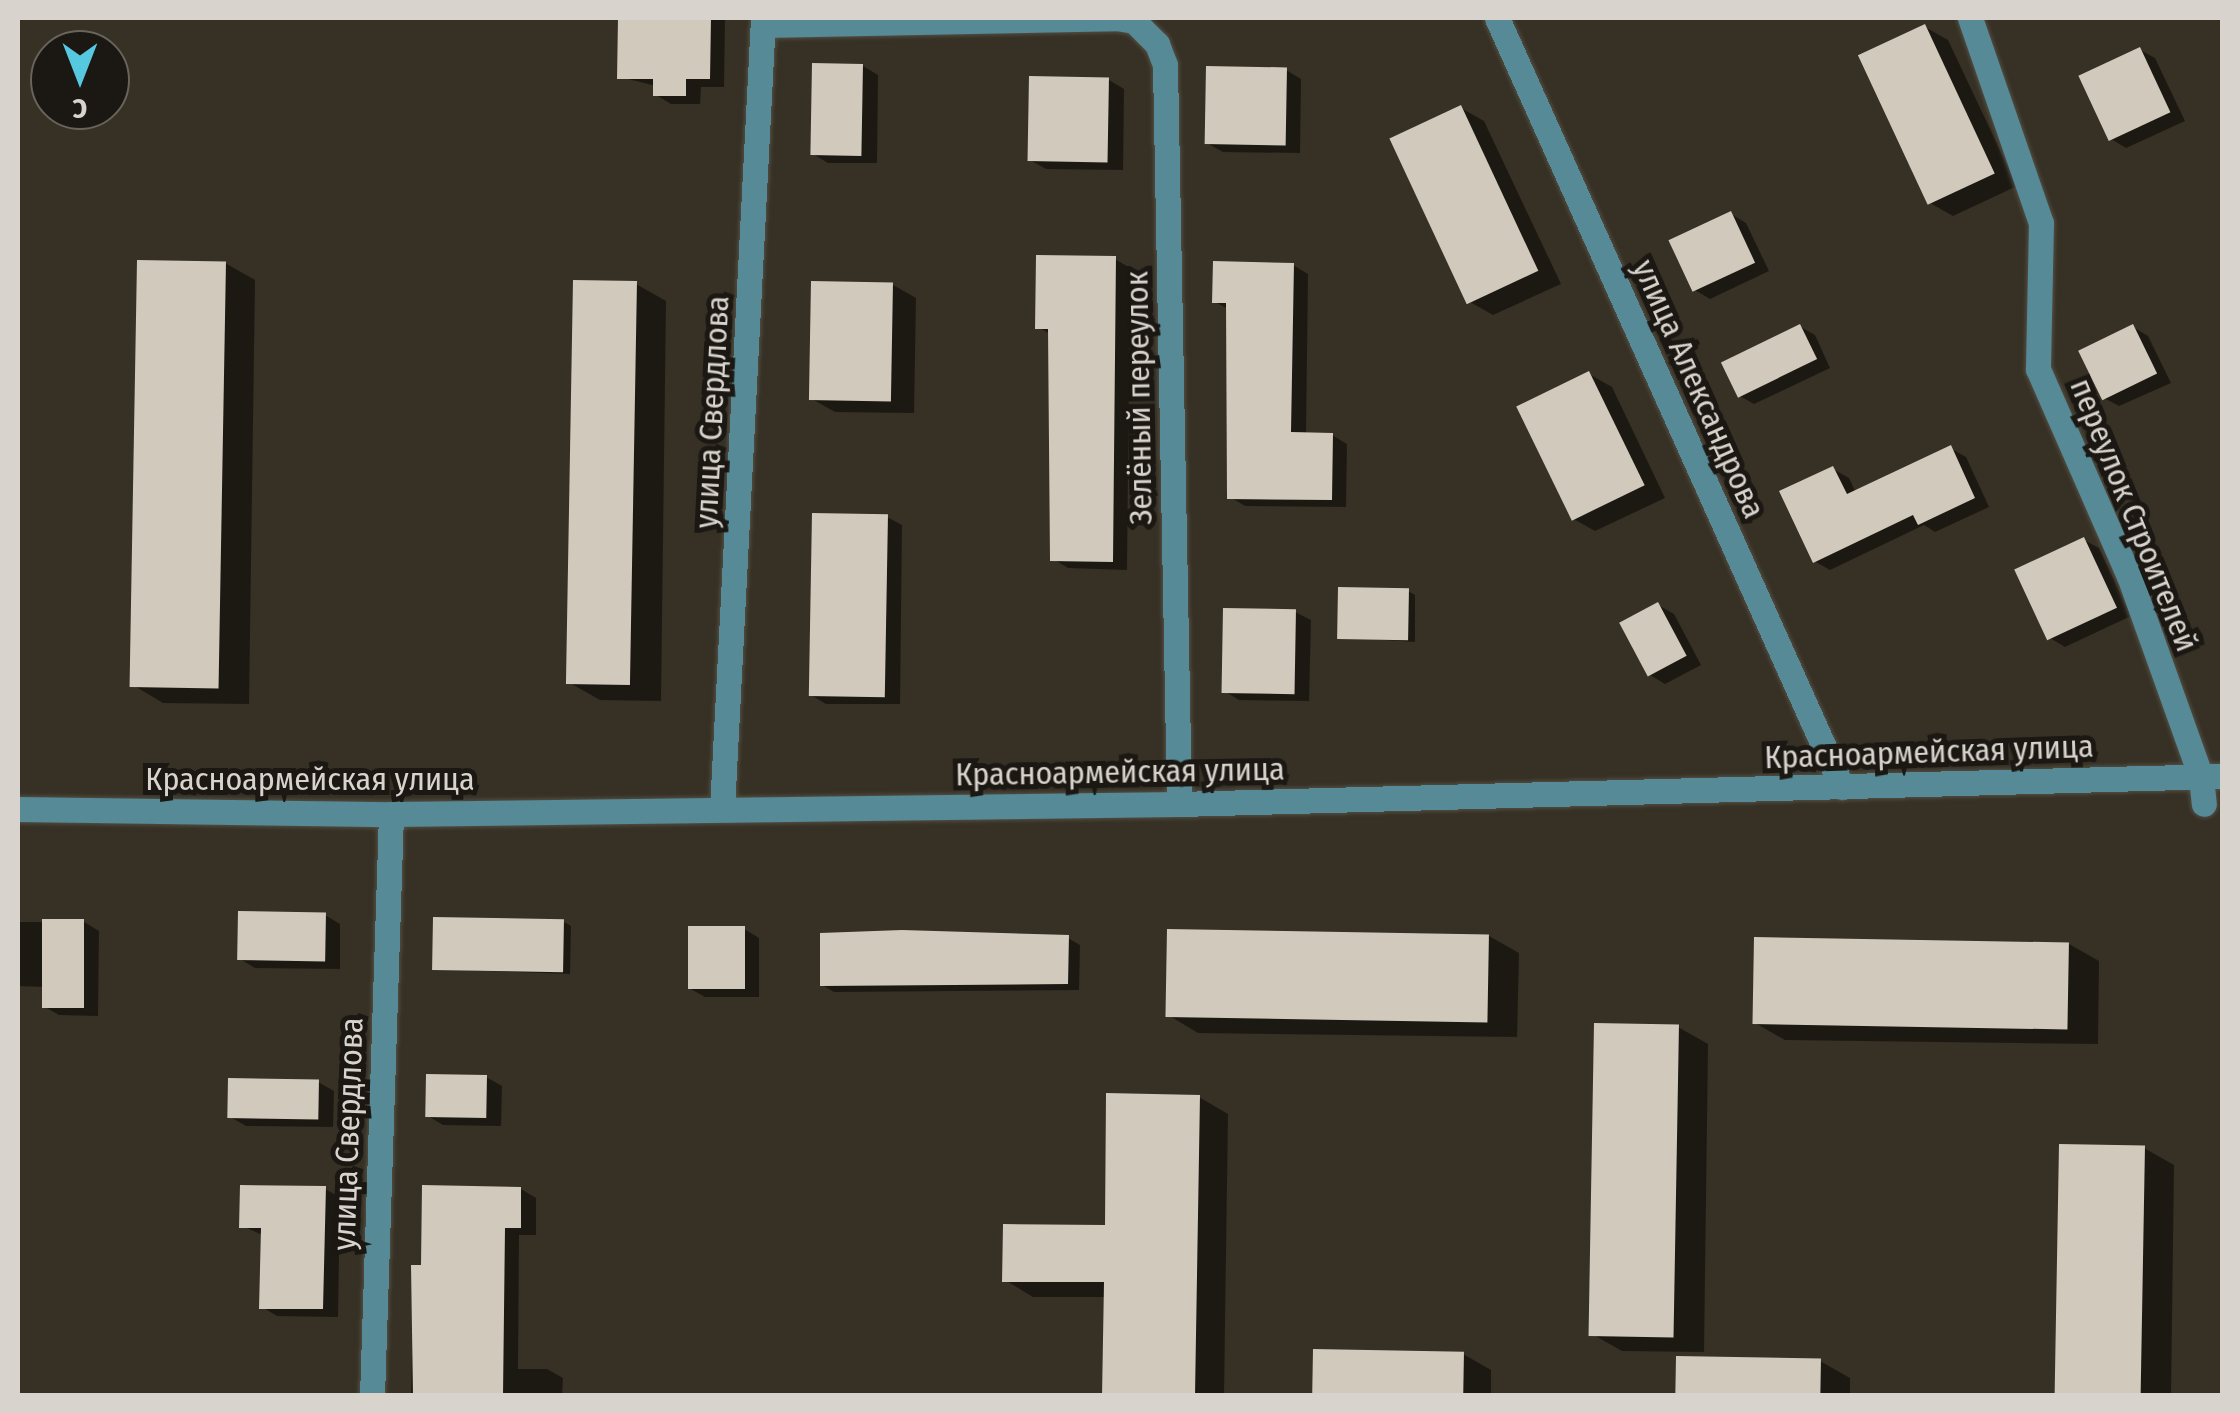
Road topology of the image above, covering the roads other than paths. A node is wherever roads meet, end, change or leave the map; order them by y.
1 (1116, 18) edge
2 (1498, 18) edge
3 (1970, 18) edge
4 (763, 21) edge
5 (2212, 776) edge
6 (1842, 787) junction
7 (1179, 804) junction
8 (2204, 804) dead end
9 (18, 809) edge
10 (722, 810) junction
11 (391, 814) junction
12 (372, 1396) edge

1 - 4 street
1 - 7 street, Зелёный переулок
2 - 6 street, улица Александрова
3 - 5 street, переулок Строителей
4 - 10 street, улица Свердлова
5 - 6 street, Красноармейская улица
5 - 8 street, переулок Строителей
6 - 7 street, Красноармейская улица
7 - 10 street, Красноармейская улица
9 - 11 street, Красноармейская улица
10 - 11 street, Красноармейская улица
11 - 12 street, улица Свердлова

